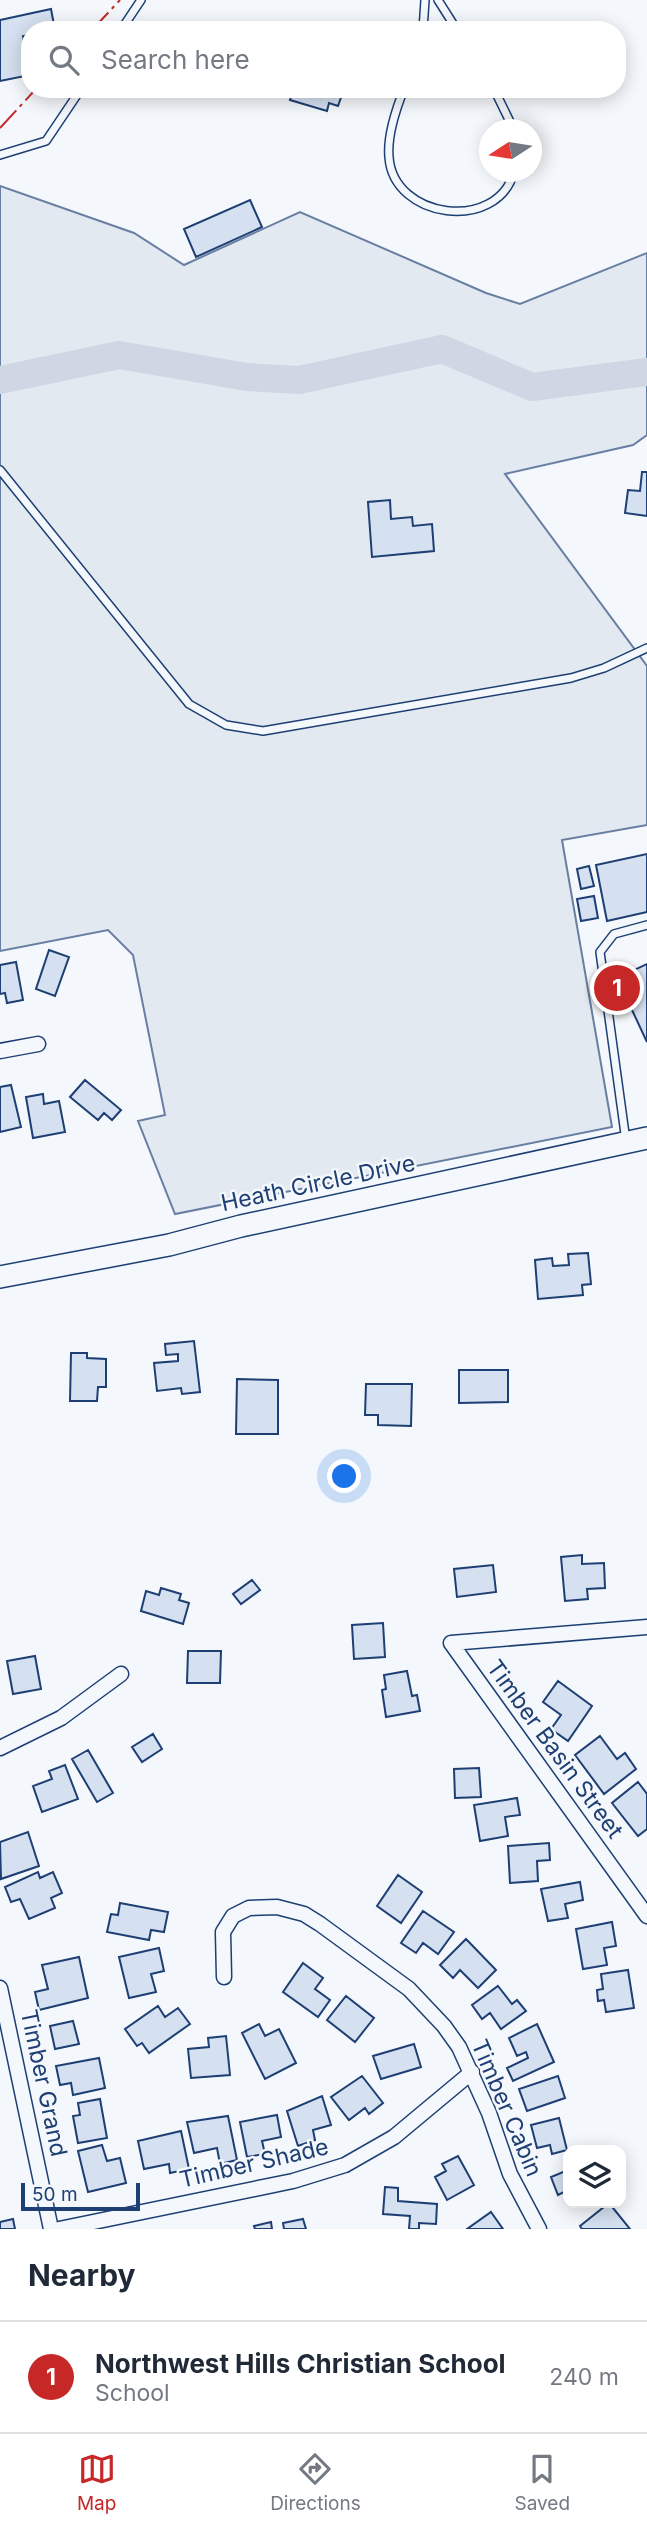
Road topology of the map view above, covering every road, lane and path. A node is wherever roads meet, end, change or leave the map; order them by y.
1 (141, 0) edge
2 (425, 0) edge
3 (438, 0) edge
4 (127, 21) edge
5 (424, 21) edge
6 (451, 21) edge
7 (75, 98) edge
8 (401, 98) edge
9 (498, 98) edge
10 (509, 119) edge
11 (0, 155) edge
12 (509, 182) edge
13 (0, 470) edge
14 (647, 648) edge
15 (647, 925) edge
16 (38, 1044) dead end
17 (0, 1051) edge
18 (637, 1141) edge
19 (0, 1277) edge
20 (647, 1627) edge
21 (121, 1674) dead end
22 (0, 1748) edge
23 (647, 1916) edge
24 (224, 1977) dead end
25 (0, 1988) edge
26 (472, 2072) junction
27 (51, 2229) edge
28 (59, 2229) edge
29 (540, 2229) edge

1 - 4 lane
2 - 5 lane
3 - 6 lane
7 - 11 lane
8 - 12 lane
9 - 10 lane
13 - 14 lane
15 - 18 lane
16 - 17 street
18 - 19 street, Heath Circle Drive
20 - 23 street, Timber Basin Street
21 - 22 street
24 - 26 street, Timber Cabin
25 - 27 street, Timber Grand
26 - 28 street, Timber Shade
26 - 29 street, Timber Cabin

